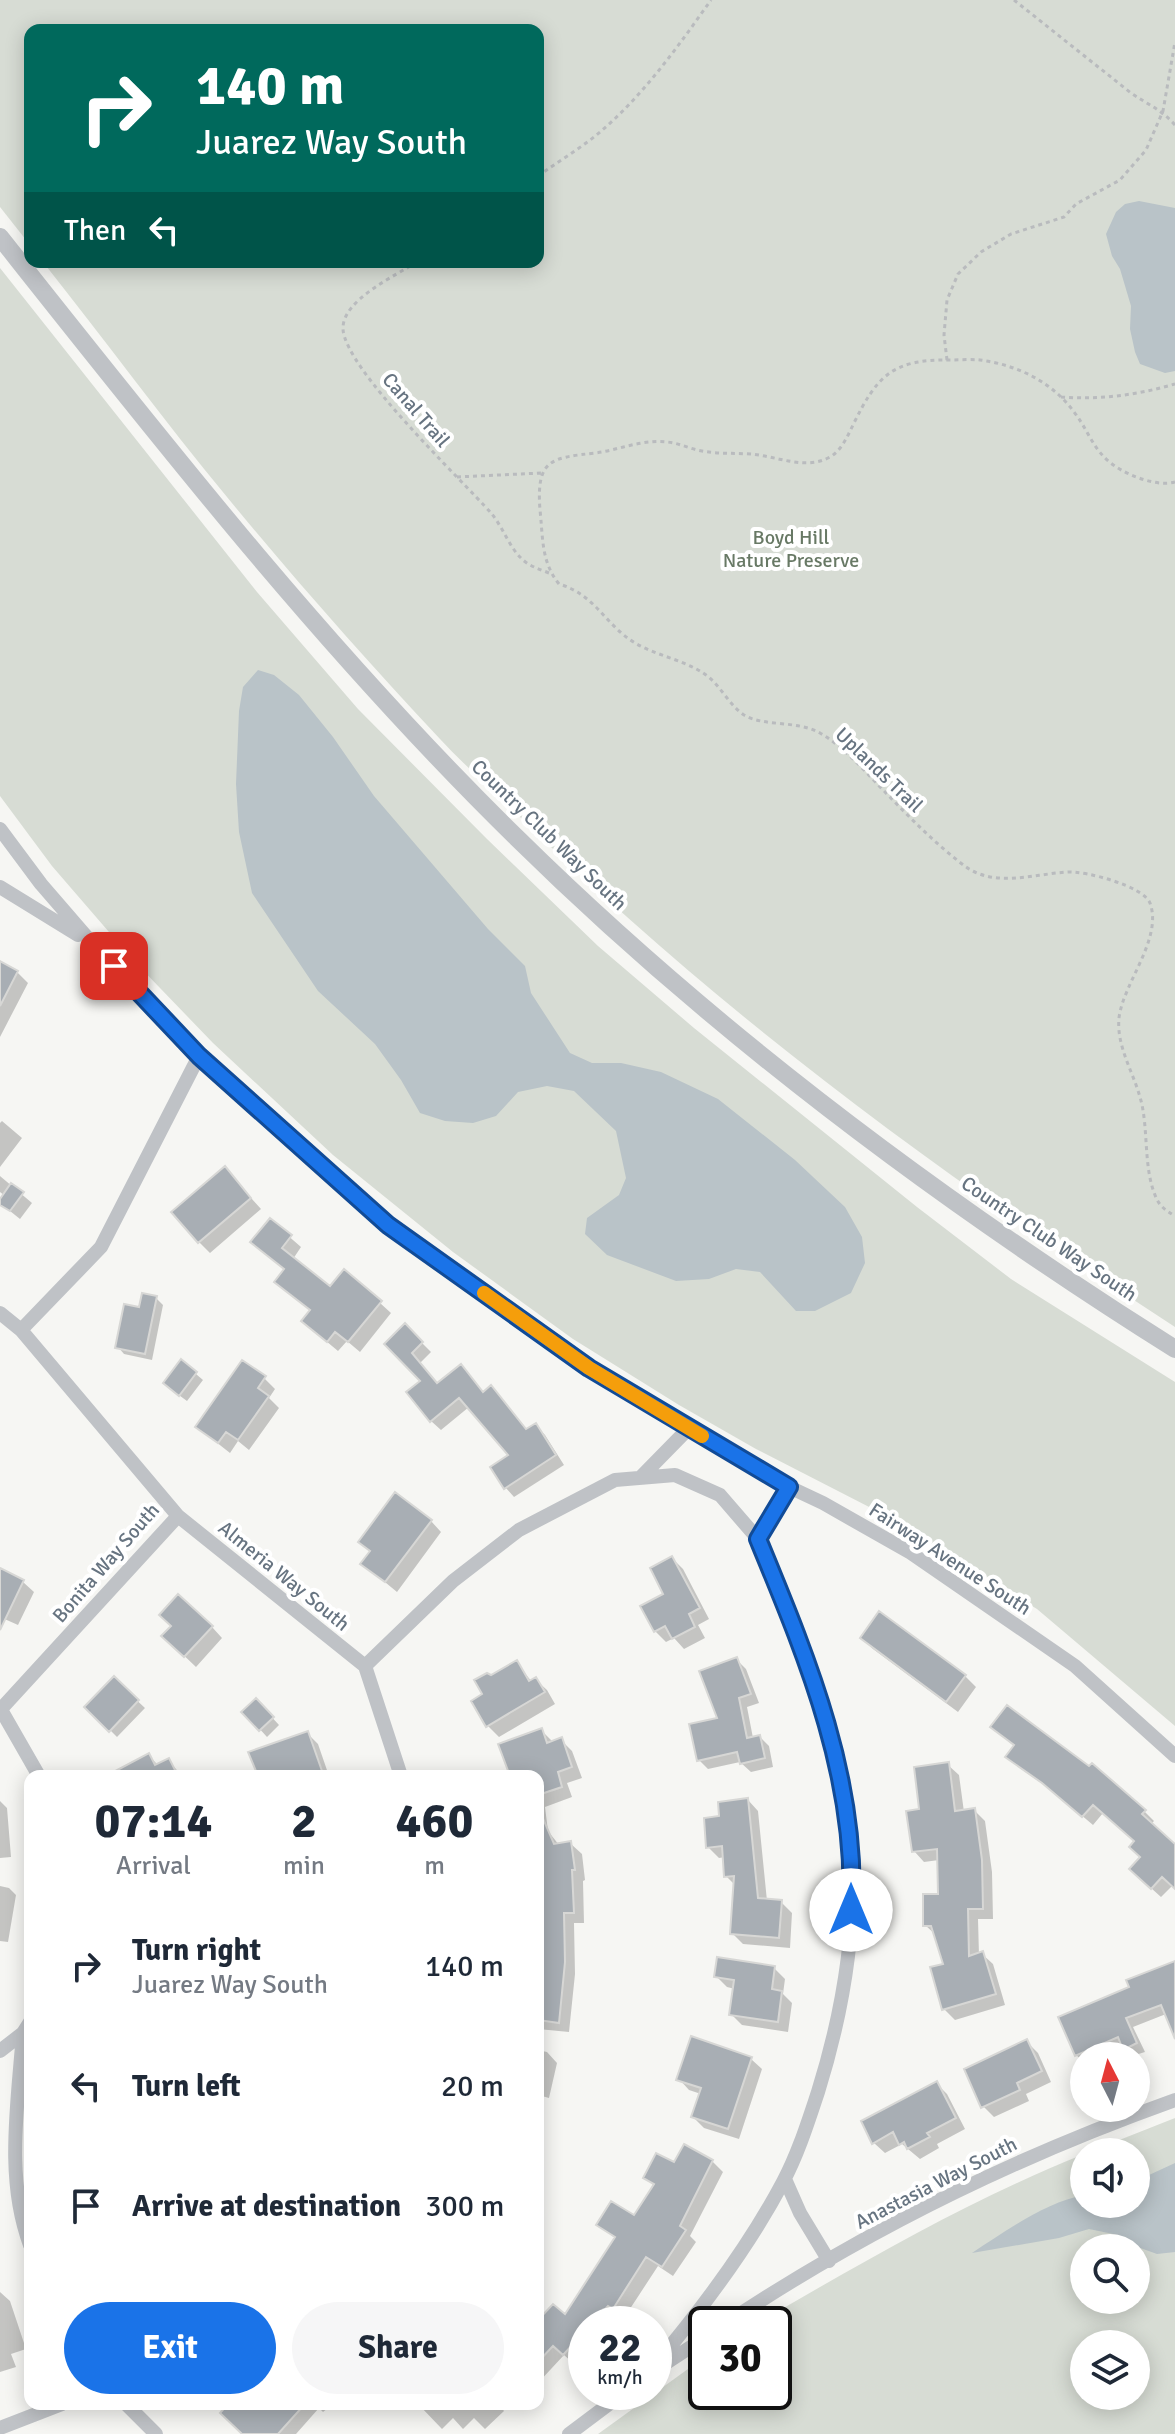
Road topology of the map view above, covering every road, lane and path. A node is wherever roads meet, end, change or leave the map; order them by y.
1 (711, 0) edge
2 (1014, 0) edge
3 (1175, 42) edge
4 (1163, 111) junction
5 (1175, 125) edge
6 (544, 172) edge
7 (0, 237) edge
8 (24, 267) edge
9 (25, 268) edge
10 (408, 268) edge
11 (947, 360) junction
12 (1175, 384) edge
13 (1061, 397) junction
14 (542, 473) junction
15 (457, 477) junction
16 (1175, 482) edge
17 (551, 574) junction
18 (0, 829) edge
19 (0, 887) edge
20 (92, 943) junction
21 (199, 1056) junction
22 (1175, 1216) edge
23 (0, 1313) edge
24 (21, 1330) junction
25 (1175, 1349) edge
26 (689, 1428) junction
27 (640, 1478) junction
28 (789, 1487) junction
29 (178, 1516) junction
30 (758, 1539) junction
31 (365, 1666) junction
32 (1, 1708) edge
33 (1175, 1756) edge
34 (36, 1770) edge
35 (399, 1770) edge
36 (24, 2029) edge
37 (24, 2048) edge
38 (0, 2051) edge
39 (1175, 2100) edge
40 (785, 2179) junction
41 (24, 2228) edge
42 (829, 2261) junction
43 (755, 2306) edge
44 (672, 2347) edge
45 (46, 2410) edge
46 (132, 2410) edge
47 (601, 2410) edge
48 (0, 2428) edge
49 (156, 2434) edge
50 (569, 2434) edge

1 - 6 path
2 - 4 path
3 - 4 path
4 - 5 path
4 - 11 path
7 - 8 street, Country Club Way South
9 - 25 street, Country Club Way South
10 - 15 path, Canal Trail
11 - 13 path
11 - 14 path
12 - 13 path
13 - 16 path
14 - 15 path
14 - 17 path
15 - 17 path, Canal Trail
17 - 22 path, Uplands Trail
18 - 20 street, Fairway Avenue South
19 - 20 street
20 - 21 street, Fairway Avenue South
21 - 24 street
21 - 26 street, Fairway Avenue South
23 - 24 street, Bonita Way South
24 - 29 street, Bonita Way South
26 - 27 street
26 - 28 street, Fairway Avenue South
27 - 30 street
27 - 31 street
28 - 30 street
28 - 33 street, Fairway Avenue South
29 - 31 street, Almeria Way South
29 - 32 street, Bonita Way South
30 - 40 street
31 - 35 street
32 - 34 street
36 - 38 street
37 - 41 street
39 - 42 street, Anastasia Way South
40 - 42 street
40 - 44 street
42 - 43 street, Anastasia Way South
45 - 48 street
46 - 49 street
47 - 50 street

